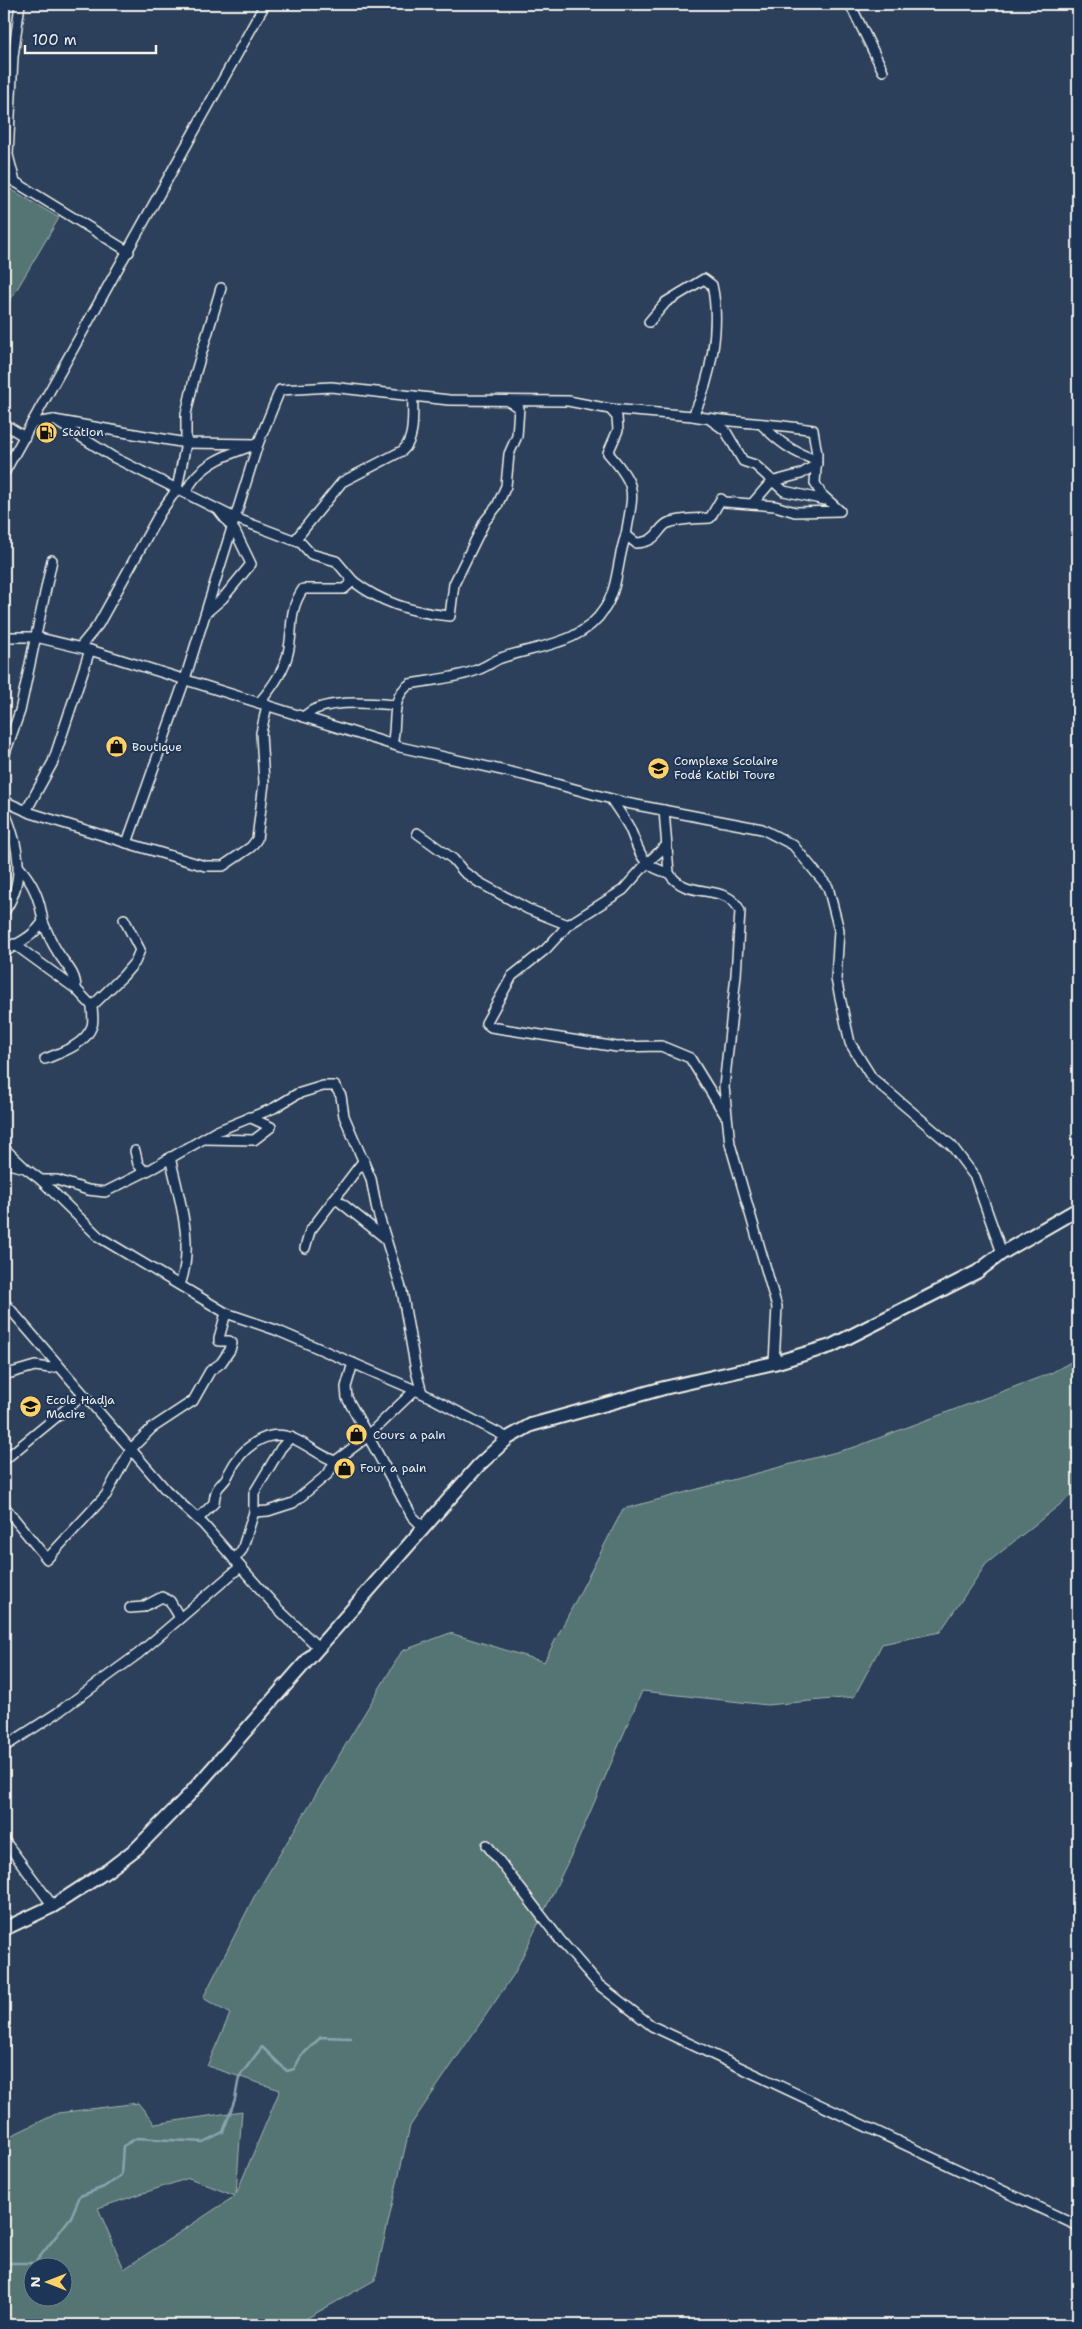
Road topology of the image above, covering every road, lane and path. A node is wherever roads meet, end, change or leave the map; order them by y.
1 (20, 4) edge
2 (265, 4) edge
3 (850, 4) edge
4 (883, 71) dead end
5 (6, 156) edge
6 (4, 175) edge
7 (15, 182) junction
8 (129, 252) junction
9 (221, 288) dead end
10 (649, 322) dead end
11 (413, 396) junction
12 (509, 401) junction
13 (610, 408) junction
14 (693, 416) junction
15 (707, 417) junction
16 (54, 420) junction
17 (34, 423) junction
18 (4, 424) edge
19 (761, 424) junction
20 (25, 437) junction
21 (186, 443) junction
22 (258, 444) junction
23 (817, 462) junction
24 (4, 474) edge
25 (771, 482) junction
26 (177, 489) junction
27 (186, 493) junction
28 (827, 501) junction
29 (752, 504) junction
30 (218, 509) junction
31 (236, 518) junction
32 (232, 528) junction
33 (626, 535) junction
34 (294, 540) junction
35 (52, 560) dead end
36 (353, 581) junction
37 (205, 613) junction
38 (4, 637) edge
39 (36, 637) junction
40 (80, 648) junction
41 (90, 650) junction
42 (185, 679) junction
43 (263, 704) junction
44 (395, 705) junction
45 (304, 717) junction
46 (392, 744) junction
47 (4, 756) edge
48 (611, 799) junction
49 (4, 801) edge
50 (4, 810) edge
51 (664, 810) junction
52 (26, 811) junction
53 (417, 833) dead end
54 (127, 843) junction
55 (667, 845) junction
56 (648, 862) junction
57 (20, 867) junction
58 (669, 873) junction
59 (4, 912) edge
60 (124, 919) dead end
61 (43, 922) junction
62 (568, 926) junction
63 (14, 944) junction
64 (4, 953) edge
65 (76, 989) junction
66 (92, 1006) junction
67 (45, 1059) dead end
68 (249, 1117) junction
69 (726, 1117) junction
70 (204, 1139) junction
71 (4, 1148) edge
72 (135, 1151) dead end
73 (170, 1157) junction
74 (364, 1160) junction
75 (4, 1163) edge
76 (25, 1168) junction
77 (145, 1172) junction
78 (41, 1180) junction
79 (335, 1198) junction
80 (1078, 1209) edge
81 (385, 1238) junction
82 (305, 1248) dead end
83 (1002, 1253) junction
84 (180, 1286) junction
85 (4, 1302) edge
86 (226, 1313) junction
87 (353, 1363) junction
88 (774, 1363) junction
89 (59, 1366) junction
90 (4, 1375) edge
91 (419, 1392) junction
92 (84, 1395) junction
93 (369, 1435) junction
94 (291, 1437) junction
95 (508, 1438) junction
96 (131, 1449) junction
97 (4, 1460) edge
98 (335, 1461) junction
99 (4, 1506) edge
100 (254, 1512) junction
101 (198, 1519) junction
102 (424, 1528) junction
103 (237, 1563) junction
104 (130, 1608) dead end
105 (180, 1618) junction
106 (319, 1648) junction
107 (4, 1747) edge
108 (4, 1840) edge
109 (487, 1845) dead end
110 (53, 1906) junction
111 (4, 1930) edge
112 (1078, 2226) edge

1 - 5 street
2 - 8 street
3 - 4 street
5 - 7 street
6 - 7 street
7 - 8 street
8 - 17 street
9 - 21 street
10 - 14 street
11 - 12 street
11 - 22 street
11 - 34 street
12 - 13 street
12 - 36 street
13 - 14 street
13 - 33 street
14 - 15 street
15 - 19 street
15 - 25 street
16 - 17 street
16 - 21 street
16 - 26 street
17 - 20 street
18 - 20 street
19 - 23 street
19 - 23 street
20 - 24 street
21 - 22 street
21 - 26 street
22 - 27 street
22 - 31 street
23 - 25 street
23 - 28 street
25 - 28 street
25 - 29 street
26 - 27 street
26 - 40 street
27 - 30 street
28 - 29 street
29 - 33 street
30 - 31 street
30 - 32 street
31 - 32 street
31 - 34 street
32 - 37 street
32 - 37 street
33 - 44 street
34 - 36 street
35 - 39 street
36 - 43 street
37 - 42 street
38 - 39 street
39 - 40 street
39 - 47 street
40 - 41 street
41 - 42 street
41 - 52 street
42 - 43 street
42 - 54 street
43 - 45 street
43 - 54 street
44 - 45 street
44 - 46 street
45 - 46 street
46 - 48 street
48 - 51 street
48 - 56 street
49 - 52 street
50 - 57 street
51 - 55 street
51 - 83 street
52 - 54 street
53 - 62 street
55 - 56 street
55 - 58 street
56 - 58 street
56 - 62 street
57 - 59 street
57 - 61 street
58 - 69 street
60 - 66 street
61 - 63 street
61 - 65 street
62 - 69 street
63 - 64 street
63 - 65 street
65 - 66 street
66 - 67 street
68 - 70 street
68 - 70 street
68 - 74 street
69 - 88 street
70 - 73 street
71 - 76 street
72 - 77 street
73 - 77 street
73 - 84 street
74 - 79 street
74 - 81 street
75 - 76 street
76 - 78 street
77 - 78 street
78 - 84 street
79 - 81 street
79 - 82 street
80 - 83 highway
81 - 91 street
83 - 88 highway
84 - 86 street
85 - 89 street
86 - 87 street
86 - 96 street
87 - 91 street
87 - 93 street
88 - 95 highway
89 - 90 street
89 - 92 street
91 - 93 street
91 - 95 street
92 - 96 street
92 - 97 street
93 - 98 street
93 - 102 street
94 - 98 street
94 - 100 street
94 - 101 street
95 - 102 highway
96 - 99 street
96 - 101 street
98 - 100 street
100 - 103 street
101 - 103 street
102 - 106 highway
103 - 105 street
103 - 106 street
104 - 105 street
105 - 107 street
106 - 110 highway
108 - 110 street
109 - 112 street
110 - 111 highway

